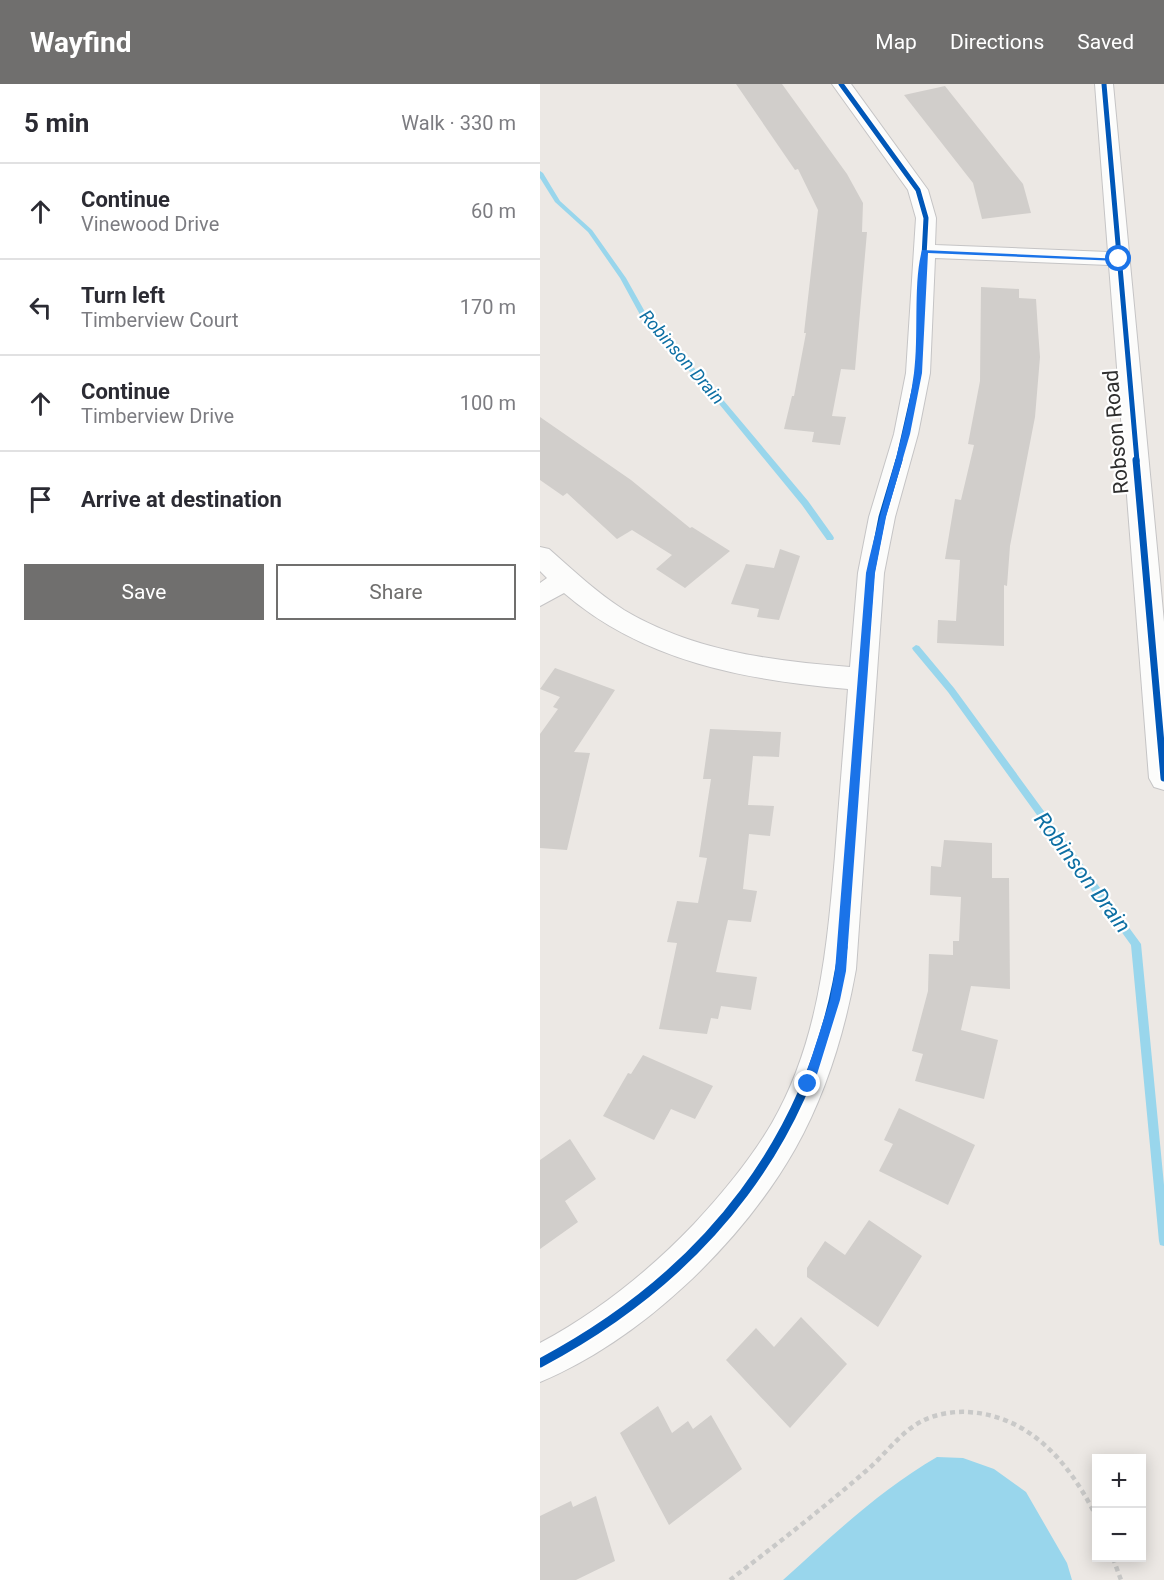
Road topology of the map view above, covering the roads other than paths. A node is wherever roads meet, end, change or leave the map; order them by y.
1 (841, 84) edge
2 (1104, 84) edge
3 (924, 251) junction
4 (1119, 259) junction
5 (540, 556) edge
6 (567, 578) junction
7 (540, 596) edge
8 (863, 679) junction
9 (1164, 778) edge
10 (540, 1363) edge

1 - 3 street
2 - 4 street, Robson Road
3 - 4 street
3 - 8 street
4 - 9 street, Robson Road
5 - 6 street
6 - 7 street
6 - 8 street
8 - 10 street

